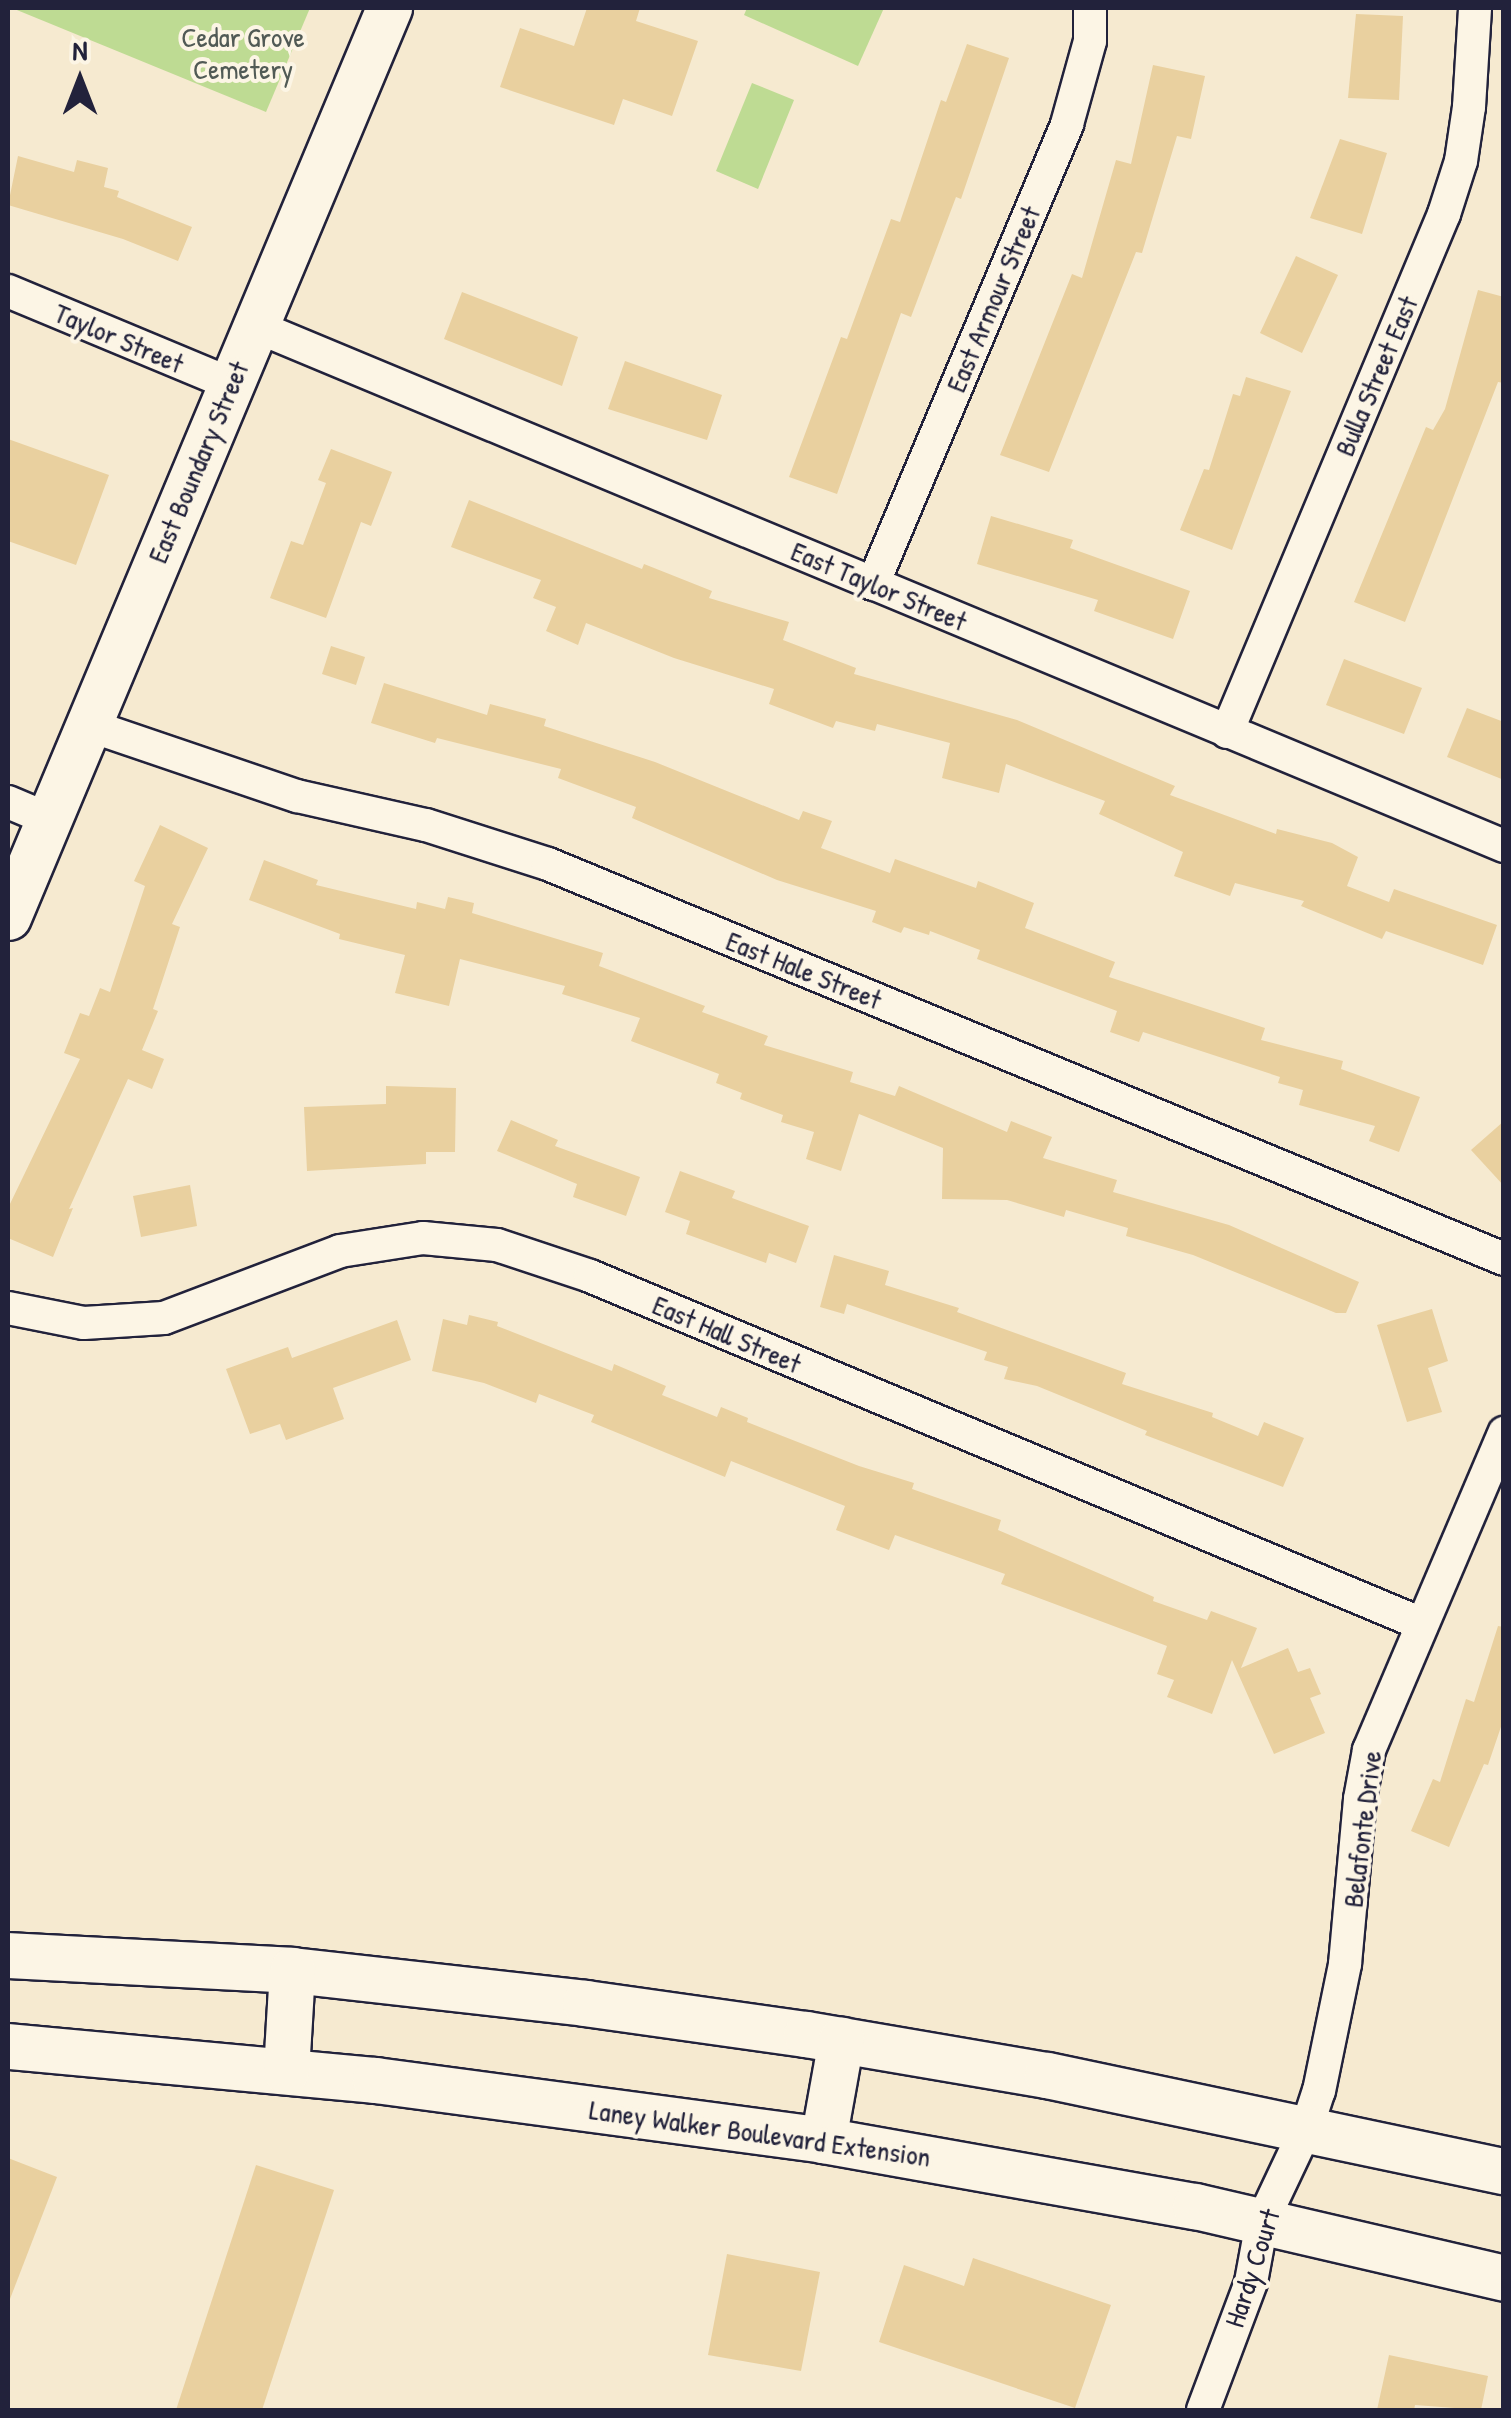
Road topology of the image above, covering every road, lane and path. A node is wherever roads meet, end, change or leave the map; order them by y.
1 (389, 8) edge
2 (1090, 8) edge
3 (1475, 8) edge
4 (8, 291) edge
5 (254, 326) junction
6 (231, 384) junction
7 (873, 584) junction
8 (88, 725) junction
9 (1227, 732) junction
10 (8, 802) edge
11 (48, 819) junction
12 (1504, 846) edge
13 (8, 918) edge
14 (1504, 1259) edge
15 (8, 1308) edge
16 (1504, 1433) edge
17 (1422, 1624) junction
18 (8, 1955) edge
19 (292, 1970) junction
20 (841, 2040) junction
21 (8, 2046) edge
22 (286, 2071) junction
23 (1307, 2127) junction
24 (823, 2140) junction
25 (1504, 2170) edge
26 (1262, 2222) junction
27 (1504, 2278) edge
28 (1203, 2410) edge

1 - 5 main road, East Boundary Street
2 - 7 street, East Armour Street
3 - 9 street, Bulla Street East
4 - 6 street, Taylor Street
5 - 6 main road, East Boundary Street
5 - 7 street, East Taylor Street
6 - 8 main road, East Boundary Street
7 - 9 street, East Taylor Street
8 - 11 main road, East Boundary Street
8 - 14 street, East Hale Street
9 - 12 street, East Taylor Street
10 - 11 street
11 - 13 main road, East Boundary Street
15 - 17 street, East Hall Street
16 - 17 street, Belafonte Drive
17 - 23 street, Belafonte Drive
18 - 19 main road
19 - 20 main road
19 - 22 main road
20 - 23 main road
20 - 24 main road
21 - 22 main road, Laney Walker Boulevard Extension
22 - 24 main road, Laney Walker Boulevard Extension
23 - 25 main road
23 - 26 street, Hardy Court
24 - 26 main road, Laney Walker Boulevard Extension
26 - 27 main road, Laney Walker Boulevard Extension
26 - 28 street, Hardy Court

